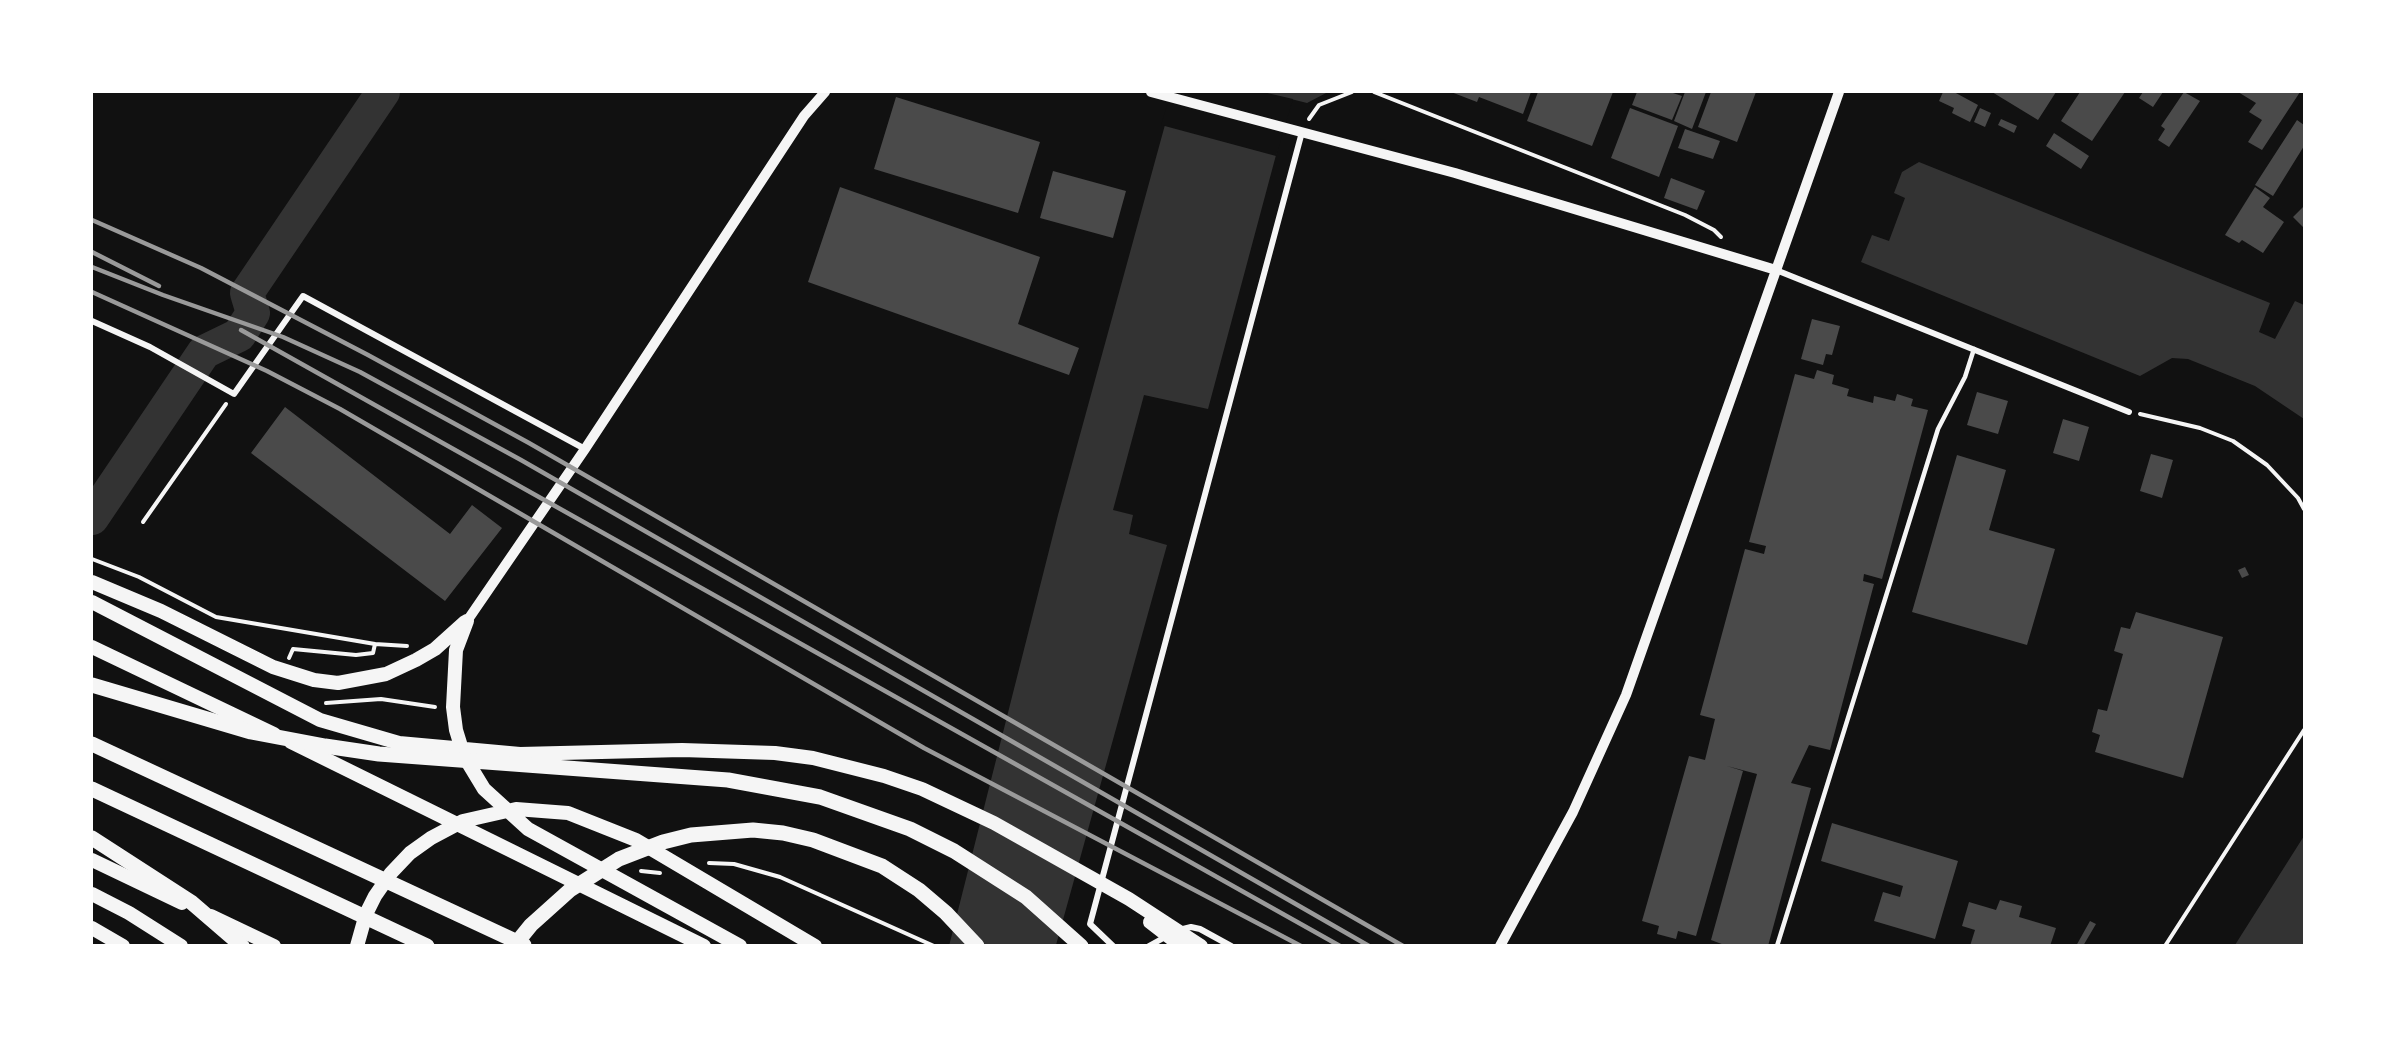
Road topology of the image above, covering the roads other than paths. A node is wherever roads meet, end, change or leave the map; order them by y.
1 (825, 92) edge
2 (1153, 92) edge
3 (1839, 92) edge
4 (1302, 131) junction
5 (1776, 270) junction
6 (92, 321) edge
7 (1974, 349) junction
8 (2129, 412) road end
9 (585, 449) junction
10 (92, 582) edge
11 (92, 602) edge
12 (467, 621) junction
13 (92, 647) edge
14 (92, 685) edge
15 (92, 744) edge
16 (92, 789) edge
17 (92, 838) edge
18 (1028, 842) junction
19 (92, 860) edge
20 (92, 894) edge
21 (92, 928) edge
22 (177, 943) edge
23 (123, 945) edge
24 (242, 945) edge
25 (274, 945) edge
26 (357, 945) edge
27 (427, 945) edge
28 (514, 945) edge
29 (526, 945) edge
30 (704, 945) edge
31 (740, 945) edge
32 (815, 945) edge
33 (977, 945) edge
34 (1081, 945) edge
35 (1113, 945) edge
36 (1149, 945) edge
37 (1180, 945) edge
38 (1201, 945) edge
39 (1231, 945) edge
40 (1500, 945) edge
41 (1777, 945) edge

1 - 9 street
2 - 4 street
3 - 5 street
4 - 5 street
4 - 35 street
5 - 7 street
5 - 40 street
6 - 9 street
7 - 8 street
7 - 41 lane
9 - 12 street
10 - 12 highway
11 - 18 highway
12 - 31 highway
13 - 30 highway
14 - 34 highway
15 - 29 highway
16 - 27 highway
17 - 24 highway
18 - 37 highway
18 - 38 highway
19 - 25 highway
20 - 22 highway
21 - 23 highway
26 - 32 highway
28 - 33 highway
36 - 39 street

